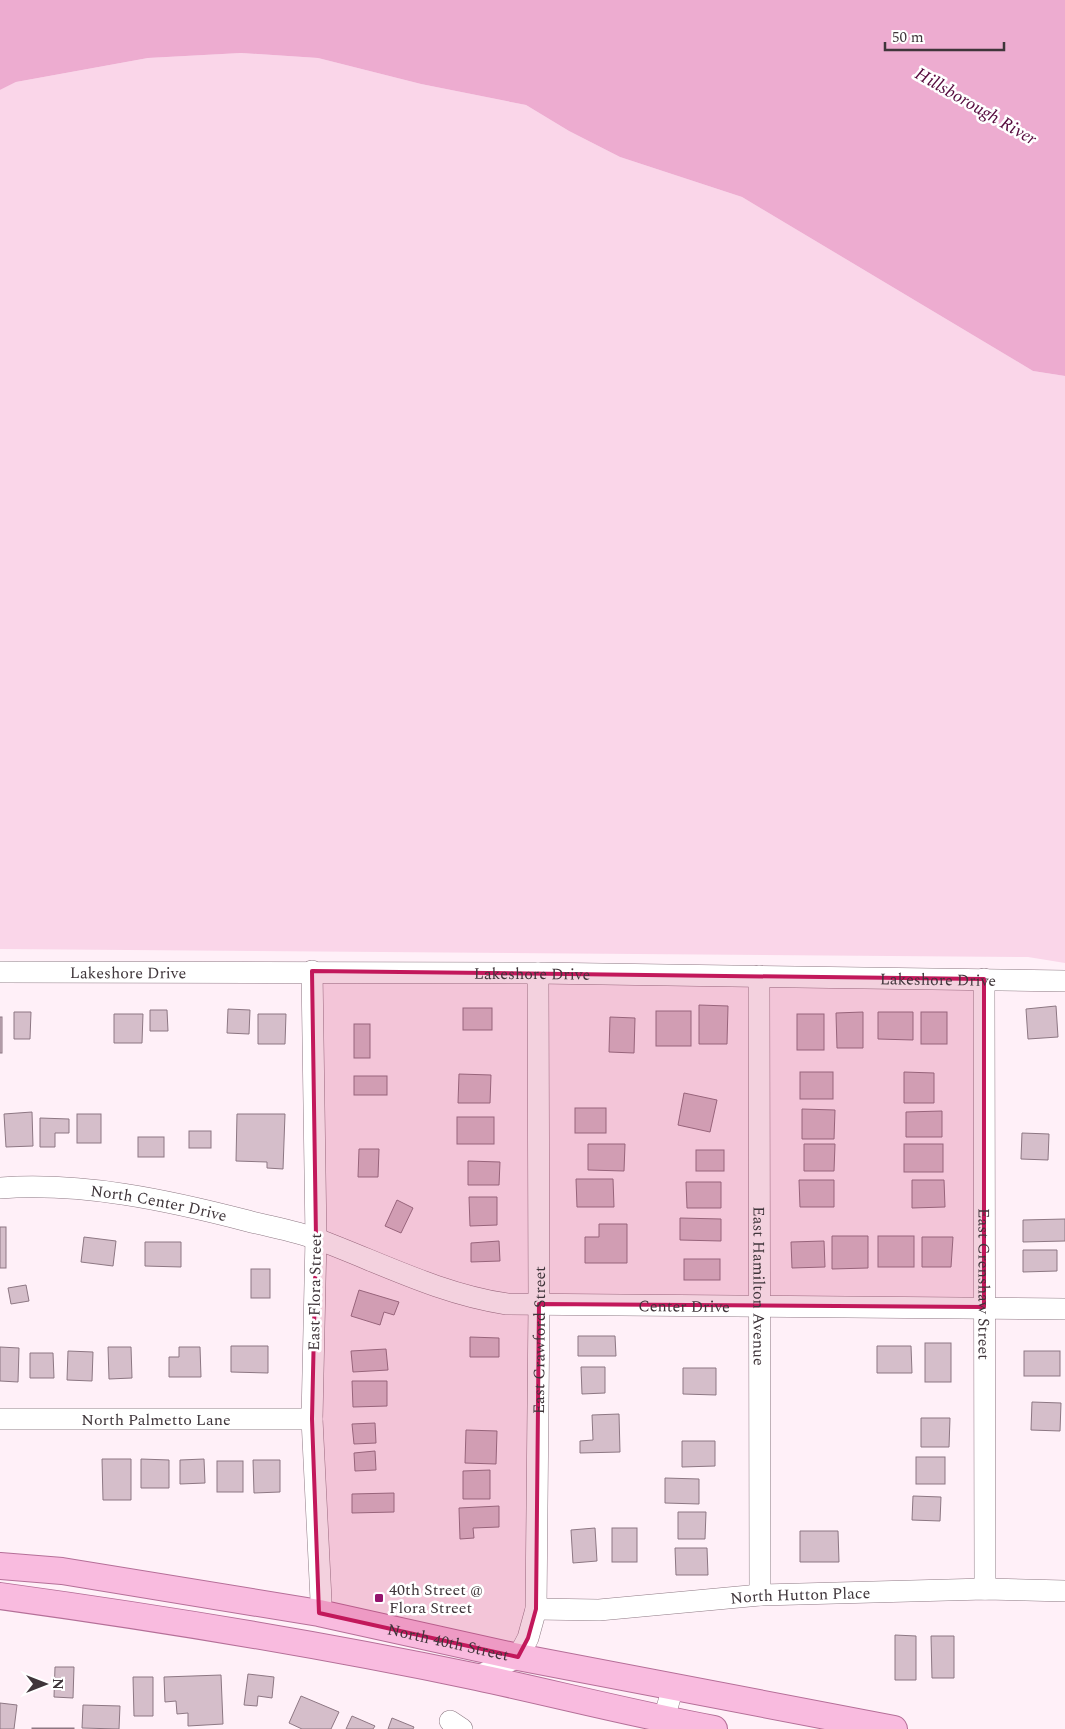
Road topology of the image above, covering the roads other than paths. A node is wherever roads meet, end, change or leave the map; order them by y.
1 (312, 971) junction
2 (0, 972) edge
3 (538, 973) junction
4 (759, 976) junction
5 (984, 979) junction
6 (1065, 981) edge
7 (0, 1188) edge
8 (316, 1238) junction
9 (539, 1304) junction
10 (760, 1305) junction
11 (984, 1306) junction
12 (1065, 1309) edge
13 (312, 1419) junction
14 (0, 1420) edge
15 (0, 1566) edge
16 (985, 1589) junction
17 (1065, 1591) edge
18 (760, 1595) junction
19 (0, 1596) edge
20 (536, 1609) junction
21 (319, 1612) junction
22 (518, 1657) junction
23 (477, 1677) junction
24 (673, 1687) junction
25 (662, 1724) edge
26 (714, 1729) edge
27 (894, 1729) edge

1 - 2 street, Lakeshore Drive
1 - 3 street, Lakeshore Drive
1 - 8 street, East Flora Street
3 - 4 street, Lakeshore Drive
3 - 9 street, East Crawford Street
4 - 5 street, Lakeshore Drive
4 - 10 street, East Hamilton Avenue
5 - 6 street, Lakeshore Drive
5 - 11 street, East Crenshaw Street
7 - 8 street, North Center Drive
8 - 9 street, Center Drive
8 - 13 street, East Flora Street
9 - 10 street, Center Drive
9 - 20 street, East Crawford Street
10 - 11 street, Center Drive
10 - 18 street, East Hamilton Avenue
11 - 12 street, Center Drive
11 - 16 street, East Crenshaw Street
13 - 14 street, North Palmetto Lane
13 - 21 street, East Flora Street
15 - 21 main road, North 40th Street
16 - 17 street, North Hutton Place
16 - 18 street, North Hutton Place
18 - 20 street, North Hutton Place
19 - 23 main road, North 40th Street
20 - 22 street, East Crawford Street
21 - 22 main road, North 40th Street
22 - 23 street
22 - 24 main road, North 40th Street
23 - 25 main road, North 40th Street
24 - 25 street
24 - 27 main road, North 40th Street
25 - 26 main road, North 40th Street

